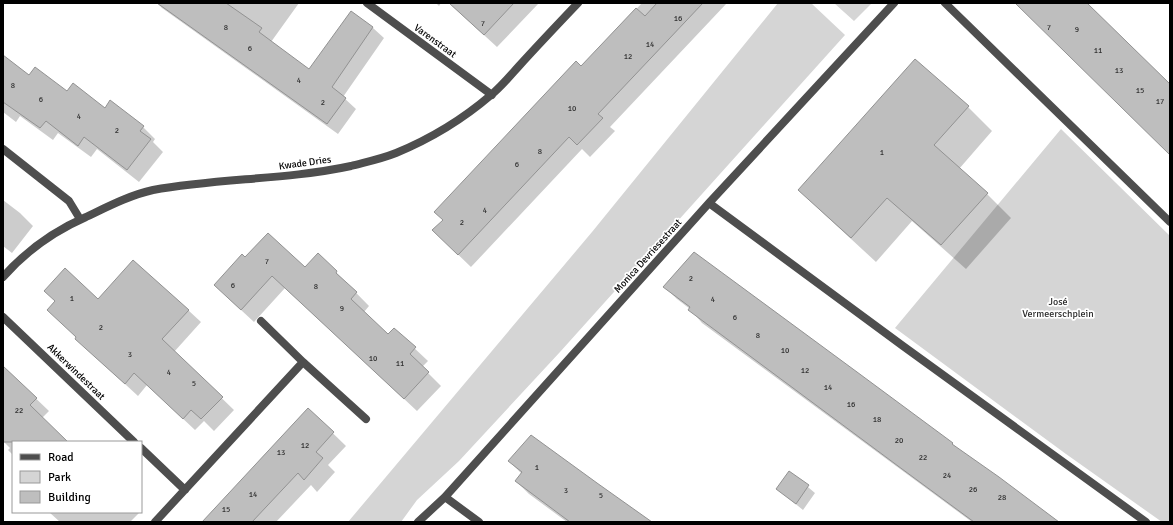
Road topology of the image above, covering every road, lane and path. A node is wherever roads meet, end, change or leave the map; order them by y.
1 (367, 3) edge
2 (578, 3) edge
3 (894, 3) edge
4 (945, 3) edge
5 (492, 95) junction
6 (3, 149) edge
7 (709, 203) junction
8 (80, 219) junction
9 (1170, 222) edge
10 (3, 277) edge
11 (3, 317) edge
12 (261, 321) dead end
13 (303, 362) junction
14 (366, 419) dead end
15 (133, 441) edge
16 (142, 449) edge
17 (185, 490) junction
18 (445, 497) junction
19 (154, 522) edge
20 (418, 522) edge
21 (479, 522) edge
22 (1146, 522) edge

1 - 5 street, Varenstraat
2 - 5 street, Kwade Dries
3 - 7 street, Monica Devriesestraat
4 - 9 street
5 - 8 street, Kwade Dries
6 - 8 street
7 - 18 street, Monica Devriesestraat
7 - 22 street
8 - 10 street, Kwade Dries
11 - 15 street, Akkerwindestraat
12 - 13 street
13 - 14 street
13 - 17 street
16 - 17 street
17 - 19 street
18 - 20 street, Monica Devriesestraat
18 - 21 street

